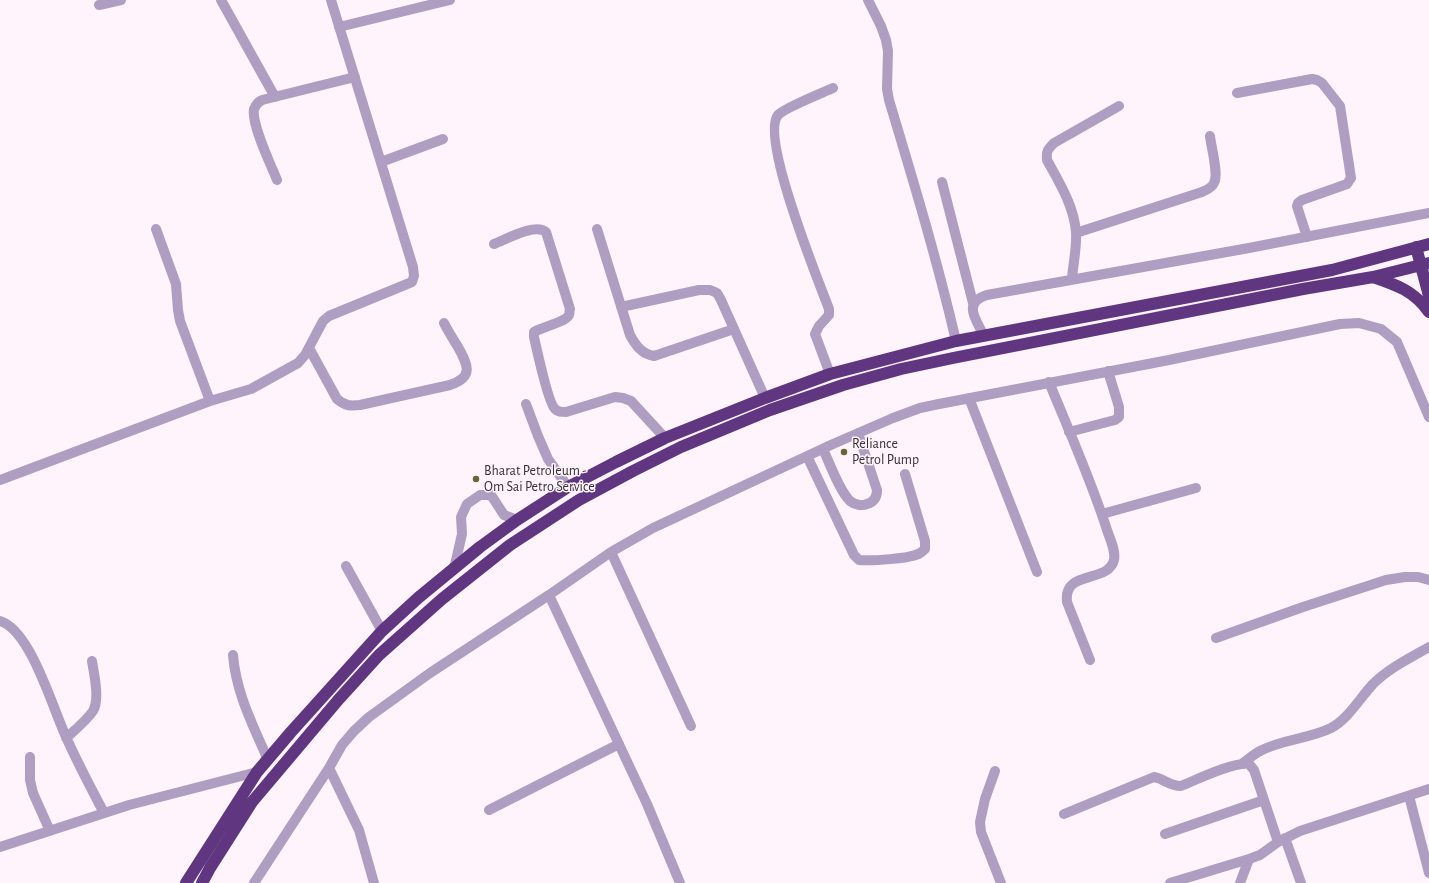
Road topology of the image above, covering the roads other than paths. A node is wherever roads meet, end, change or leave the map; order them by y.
1 (121, 0) edge
2 (220, 0) edge
3 (330, 0) edge
4 (450, 0) edge
5 (868, 0) edge
6 (99, 5) dead end
7 (339, 27) junction
8 (354, 78) junction
9 (833, 88) dead end
10 (1237, 92) dead end
11 (275, 97) junction
12 (1119, 106) dead end
13 (1210, 136) dead end
14 (443, 139) dead end
15 (381, 162) junction
16 (277, 180) dead end
17 (942, 182) dead end
18 (1429, 213) edge
19 (156, 229) dead end
20 (596, 229) dead end
21 (1076, 233) junction
22 (1307, 237) junction
23 (494, 244) dead end
24 (1429, 244) edge
25 (1416, 247) junction
26 (1424, 264) edge
27 (1373, 277) junction
28 (1072, 280) junction
29 (1429, 296) edge
30 (973, 303) junction
31 (621, 307) junction
32 (1429, 312) edge
33 (444, 323) dead end
34 (734, 329) junction
35 (984, 336) junction
36 (956, 340) junction
37 (309, 348) junction
38 (1108, 372) junction
39 (830, 374) junction
40 (1050, 382) junction
41 (765, 398) junction
42 (969, 398) junction
43 (210, 401) junction
44 (526, 404) dead end
45 (1429, 417) edge
46 (1069, 432) junction
47 (858, 433) junction
48 (665, 438) junction
49 (823, 449) junction
50 (807, 456) junction
51 (905, 474) dead end
52 (0, 480) edge
53 (568, 487) junction
54 (1196, 488) dead end
55 (1102, 514) junction
56 (517, 520) junction
57 (611, 552) junction
58 (346, 566) dead end
59 (454, 568) junction
60 (1037, 572) dead end
61 (1429, 580) edge
62 (549, 595) junction
63 (0, 621) edge
64 (382, 631) junction
65 (1216, 638) dead end
66 (1429, 647) edge
67 (233, 655) dead end
68 (1090, 660) dead end
69 (92, 661) dead end
70 (691, 726) dead end
71 (66, 738) junction
72 (619, 744) junction
73 (30, 757) dead end
74 (268, 760) junction
75 (1243, 763) junction
76 (329, 768) junction
77 (995, 771) dead end
78 (257, 772) junction
79 (1429, 789) edge
80 (1409, 796) junction
81 (1264, 800) junction
82 (489, 810) dead end
83 (104, 813) junction
84 (1064, 814) dead end
85 (50, 831) junction
86 (1166, 834) dead end
87 (1281, 840) junction
88 (0, 847) edge
89 (1249, 859) junction
90 (1429, 873) edge
91 (186, 883) edge
92 (202, 883) edge
93 (254, 883) edge
94 (374, 883) edge
95 (680, 883) edge
96 (1001, 883) edge
97 (1170, 883) edge
98 (1240, 883) edge
99 (1301, 883) edge

1 - 6 street
2 - 11 street
3 - 7 street
4 - 7 street
5 - 36 street
7 - 8 street
8 - 11 street
8 - 15 street
9 - 39 street
10 - 22 street
11 - 16 street
12 - 21 street
13 - 21 street
14 - 15 street
15 - 37 street
17 - 30 street
18 - 22 street
19 - 43 street
20 - 31 street
21 - 28 street
22 - 28 street
23 - 48 street
24 - 25 highway
25 - 26 highway
25 - 35 highway
26 - 27 highway
26 - 29 highway
27 - 32 highway
27 - 92 highway
28 - 30 street
30 - 35 street
31 - 34 street
31 - 34 street
33 - 37 street
34 - 41 street
35 - 36 highway
36 - 39 highway
37 - 43 street
38 - 40 street
38 - 45 street
38 - 46 street
39 - 41 highway
40 - 42 street
40 - 46 street
41 - 48 highway
42 - 47 street
42 - 60 street
43 - 52 street
44 - 53 street
46 - 55 street
47 - 49 street
47 - 49 street
48 - 53 highway
49 - 50 street
50 - 51 street
50 - 57 street
53 - 56 highway
54 - 55 street
55 - 68 street
56 - 59 highway
56 - 59 street
57 - 62 street
57 - 70 street
58 - 64 street
59 - 64 highway
61 - 65 street
62 - 72 street
62 - 76 street
63 - 71 street
64 - 74 highway
66 - 75 street
67 - 74 street
69 - 71 street
71 - 83 street
72 - 82 street
72 - 95 street
73 - 85 street
74 - 78 highway
75 - 81 street
75 - 84 street
76 - 93 street
76 - 94 street
77 - 96 street
78 - 83 street
78 - 91 highway
79 - 80 street
80 - 87 street
80 - 90 street
81 - 86 street
81 - 87 street
83 - 85 street
85 - 88 street
87 - 89 street
87 - 99 street
89 - 97 street
89 - 98 street

